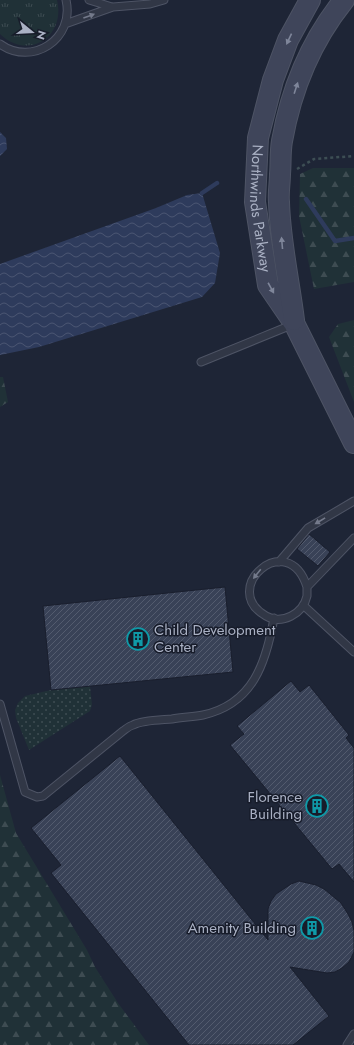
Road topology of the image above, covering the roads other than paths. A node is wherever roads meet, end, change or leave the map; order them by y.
1 (66, 0) edge
2 (89, 0) edge
3 (164, 0) edge
4 (344, 0) edge
5 (306, 2) edge
6 (113, 7) junction
7 (65, 24) junction
8 (0, 44) edge
9 (294, 324) junction
10 (202, 362) dead end
11 (354, 443) edge
12 (354, 501) edge
13 (354, 538) edge
14 (279, 562) junction
15 (307, 587) junction
16 (303, 605) junction
17 (274, 618) junction
18 (354, 652) edge
19 (0, 704) edge
20 (354, 1034) edge
21 (347, 1045) edge

1 - 7 lane
2 - 6 lane
3 - 6 lane
9 -> 4 street, Northwinds Parkway
5 -> 9 street, Northwinds Parkway
7 -> 6 lane
7 - 8 lane
9 - 10 lane
9 - 11 street, Northwinds Parkway
12 -> 14 lane
13 - 15 lane
14 - 15 lane
14 -> 17 lane
15 - 16 lane
16 - 17 lane
16 - 18 lane
17 - 19 lane
20 - 21 lane

